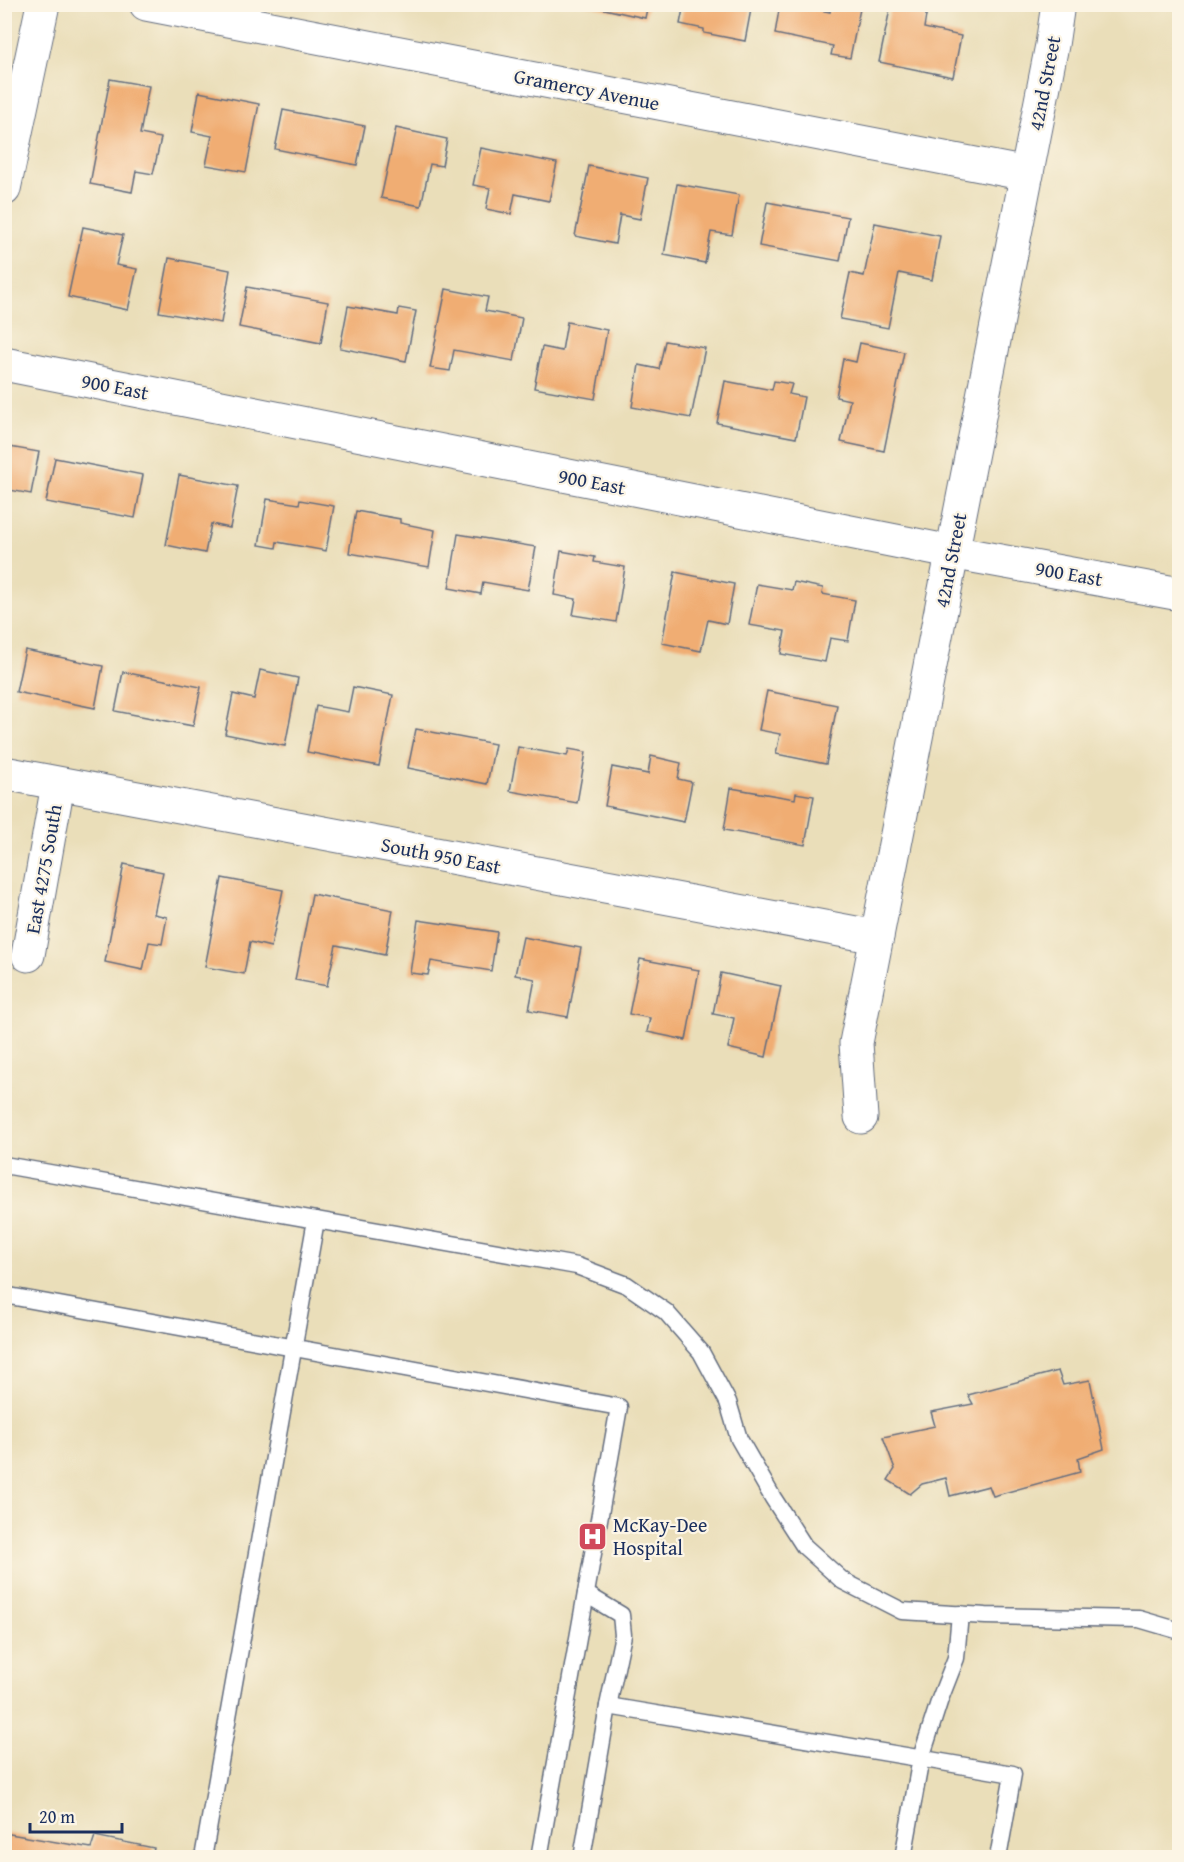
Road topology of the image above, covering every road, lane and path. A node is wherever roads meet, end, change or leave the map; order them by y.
1 (43, 4) edge
2 (146, 4) edge
3 (1058, 4) edge
4 (1027, 174) junction
5 (4, 189) edge
6 (4, 364) edge
7 (951, 552) junction
8 (1179, 594) edge
9 (4, 773) edge
10 (58, 784) junction
11 (877, 937) junction
12 (28, 955) dead end
13 (861, 1117) dead end
14 (4, 1166) edge
15 (316, 1220) junction
16 (4, 1295) edge
17 (294, 1348) junction
18 (586, 1594) junction
19 (960, 1614) junction
20 (1179, 1631) edge
21 (608, 1706) junction
22 (921, 1758) junction
23 (203, 1857) edge
24 (539, 1857) edge
25 (582, 1857) edge
26 (903, 1857) edge
27 (998, 1857) edge

1 - 5 street
2 - 4 street, Gramercy Avenue
3 - 4 street, 42nd Street
4 - 7 street, 42nd Street
6 - 7 street, 900 East
7 - 8 street, 900 East
7 - 11 street, 42nd Street
9 - 10 street, South 950 East
10 - 11 street, South 950 East
10 - 12 street, East 4275 South
11 - 13 street, 42nd Street
14 - 15 lane
15 - 17 lane
15 - 19 lane
16 - 17 lane
17 - 18 lane
17 - 23 lane
18 - 21 lane
18 - 24 lane
19 - 20 lane
19 - 22 lane
21 - 22 lane
21 - 25 lane
22 - 26 lane
22 - 27 lane

